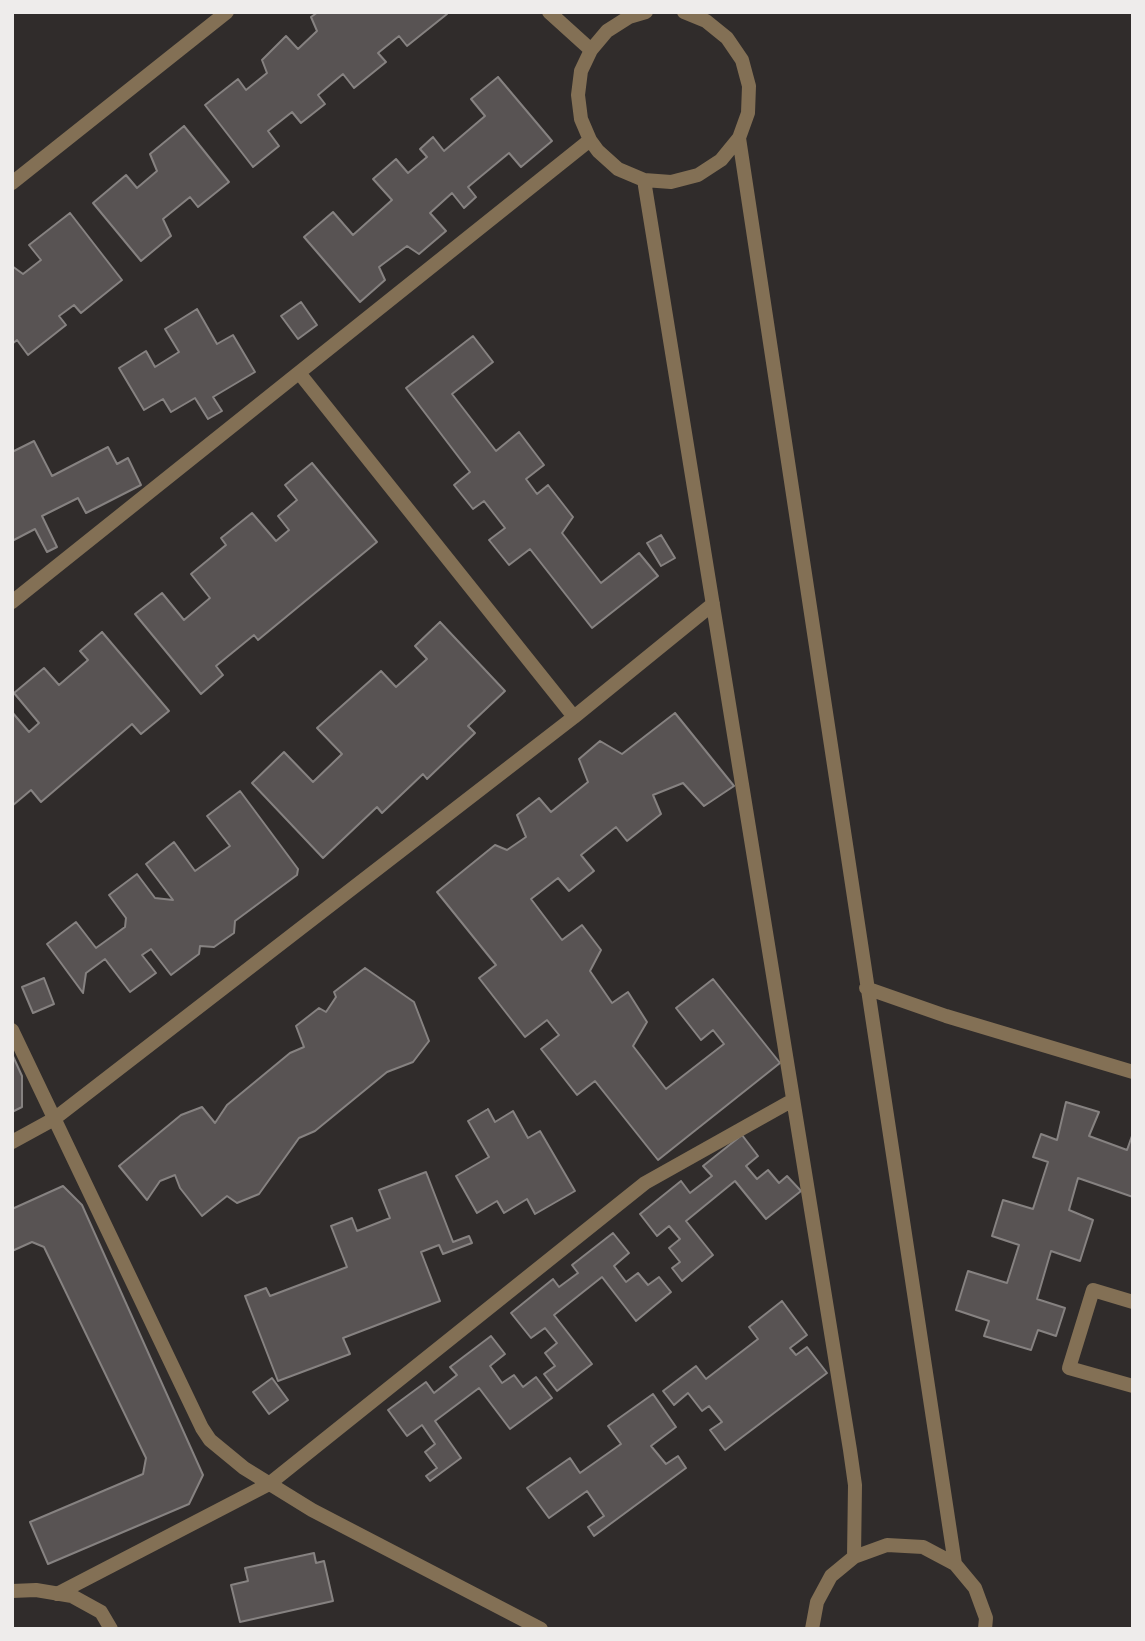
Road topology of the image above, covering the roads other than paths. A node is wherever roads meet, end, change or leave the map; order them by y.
1 (227, 12) edge
2 (549, 12) edge
3 (646, 12) edge
4 (684, 12) edge
5 (626, 15) edge
6 (591, 50) junction
7 (739, 138) junction
8 (590, 140) junction
9 (644, 180) junction
10 (12, 183) edge
11 (300, 374) junction
12 (12, 602) edge
13 (713, 604) junction
14 (574, 717) junction
15 (866, 988) junction
16 (12, 1030) edge
17 (1133, 1072) edge
18 (793, 1100) junction
19 (54, 1119) junction
20 (12, 1142) edge
21 (1133, 1302) edge
22 (1133, 1386) edge
23 (269, 1484) junction
24 (853, 1557) junction
25 (954, 1564) junction
26 (12, 1591) edge
27 (57, 1594) junction
28 (111, 1629) edge
29 (541, 1629) edge
30 (812, 1629) edge
31 (985, 1629) edge

1 - 10 street
2 - 6 street
3 - 5 street
4 - 7 street
5 - 6 street
6 - 8 street
7 - 9 street
7 - 15 street
8 - 9 street
8 - 11 street
9 - 13 street
11 - 12 street
11 - 14 street
13 - 14 street
13 - 18 street
14 - 19 street
15 - 17 street
15 - 25 street
16 - 19 street
18 - 23 street
18 - 24 street
19 - 20 street
19 - 23 street
21 - 22 street
23 - 27 street
23 - 29 street
24 - 25 street
24 - 30 street
25 - 31 street
26 - 27 street
27 - 28 street

